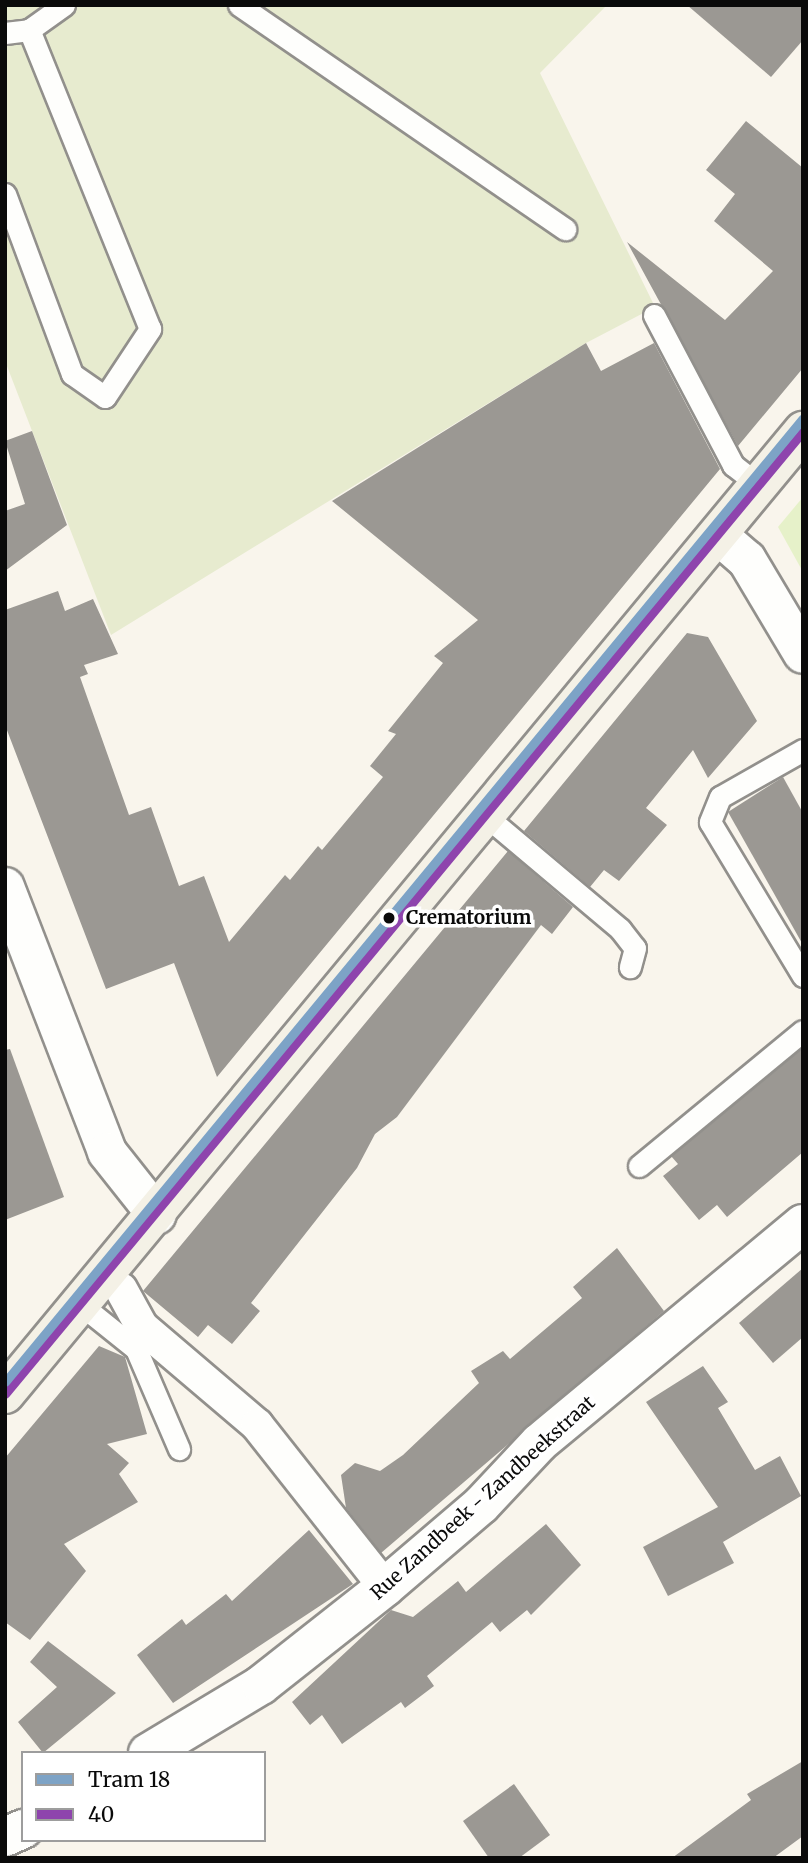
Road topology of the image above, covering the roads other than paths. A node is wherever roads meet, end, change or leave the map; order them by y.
1 (64, 5) edge
2 (239, 5) edge
3 (29, 30) junction
4 (5, 33) edge
5 (5, 194) edge
6 (565, 229) dead end
7 (654, 315) dead end
8 (800, 441) edge
9 (759, 485) junction
10 (718, 535) junction
11 (803, 653) edge
12 (803, 750) edge
13 (487, 817) junction
14 (5, 887) edge
15 (631, 967) dead end
16 (803, 976) edge
17 (803, 1031) edge
18 (639, 1166) dead end
19 (157, 1215) junction
20 (803, 1224) edge
21 (121, 1289) dead end
22 (80, 1304) junction
23 (5, 1394) edge
24 (179, 1449) dead end
25 (385, 1587) junction
26 (151, 1751) edge
27 (21, 1830) edge
28 (5, 1837) edge

1 - 3 lane
2 - 6 lane
3 - 4 lane
3 - 5 lane
7 - 9 lane
8 - 9 main road
9 - 10 main road
10 - 11 street
10 - 13 main road
12 - 16 lane
13 - 15 lane
13 - 19 main road
14 - 19 street
17 - 18 lane
19 - 22 main road
20 - 25 street, Rue Zandbeek - Zandbeekstraat
21 - 25 street
22 - 23 main road
22 - 24 lane
25 - 26 street, Rue Zandbeek - Zandbeekstraat
27 - 28 street

